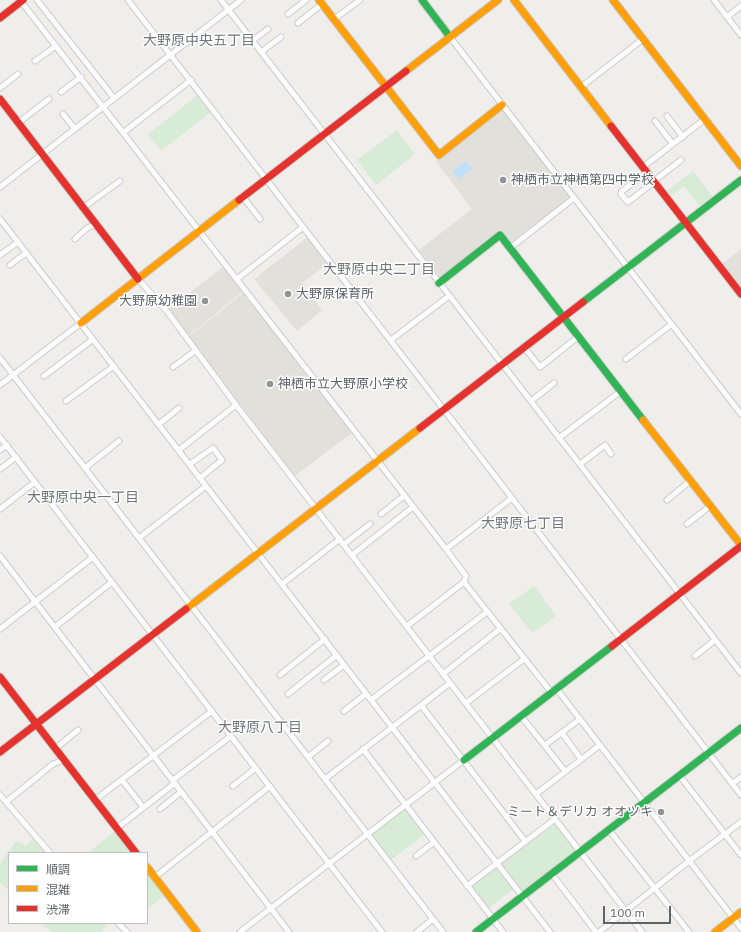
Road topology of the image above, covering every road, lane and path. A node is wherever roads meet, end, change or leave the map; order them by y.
1 (22, 0) edge
2 (38, 0) edge
3 (128, 0) edge
4 (221, 0) edge
5 (241, 0) edge
6 (306, 0) edge
7 (360, 0) edge
8 (422, 0) edge
9 (498, 0) edge
10 (514, 0) edge
11 (613, 0) edge
12 (714, 0) edge
13 (321, 2) edge
14 (741, 6) edge
15 (228, 10) junction
16 (288, 14) dead end
17 (727, 17) junction
18 (0, 18) edge
19 (334, 19) junction
20 (298, 23) dead end
21 (268, 29) dead end
22 (741, 35) edge
23 (281, 37) dead end
24 (450, 37) junction
25 (643, 39) junction
26 (252, 41) junction
27 (56, 46) junction
28 (261, 52) junction
29 (170, 55) junction
30 (34, 61) dead end
31 (18, 74) dead end
32 (81, 77) junction
33 (191, 80) junction
34 (386, 86) junction
35 (581, 87) junction
36 (0, 88) edge
37 (61, 92) dead end
38 (114, 98) junction
39 (0, 99) edge
40 (49, 99) dead end
41 (502, 105) junction
42 (103, 106) junction
43 (63, 114) dead end
44 (667, 116) dead end
45 (705, 119) junction
46 (655, 121) dead end
47 (18, 123) junction
48 (75, 129) junction
49 (124, 132) junction
50 (325, 134) junction
51 (683, 137) junction
52 (673, 144) junction
53 (42, 154) junction
54 (681, 160) dead end
55 (741, 166) edge
56 (645, 170) junction
57 (267, 179) junction
58 (741, 180) edge
59 (120, 181) dead end
60 (654, 181) junction
61 (0, 187) edge
62 (243, 197) junction
63 (574, 198) junction
64 (84, 207) junction
65 (0, 219) edge
66 (260, 219) dead end
67 (686, 222) junction
68 (97, 224) junction
69 (303, 227) junction
70 (200, 231) junction
71 (75, 239) dead end
72 (18, 242) junction
73 (510, 248) junction
74 (26, 253) junction
75 (0, 255) edge
76 (10, 265) dead end
77 (627, 267) junction
78 (138, 279) junction
79 (237, 279) junction
80 (439, 283) junction
81 (741, 294) edge
82 (449, 296) junction
83 (564, 317) junction
84 (80, 323) junction
85 (672, 324) junction
86 (579, 336) junction
87 (92, 340) junction
88 (391, 340) junction
89 (524, 347) junction
90 (195, 351) junction
91 (0, 358) edge
92 (626, 359) dead end
93 (502, 364) junction
94 (114, 366) junction
95 (173, 367) dead end
96 (13, 375) junction
97 (44, 376) dead end
98 (554, 383) dead end
99 (0, 385) edge
100 (621, 391) junction
101 (66, 401) dead end
102 (531, 401) junction
103 (236, 405) junction
104 (179, 408) dead end
105 (444, 409) junction
106 (741, 414) edge
107 (159, 424) junction
108 (0, 437) edge
109 (559, 438) junction
110 (119, 441) dead end
111 (7, 445) junction
112 (0, 450) edge
113 (179, 450) junction
114 (611, 454) dead end
115 (16, 457) junction
116 (377, 461) junction
117 (190, 464) junction
118 (580, 464) junction
119 (85, 468) junction
120 (0, 469) edge
121 (200, 478) junction
122 (690, 481) junction
123 (35, 482) junction
124 (206, 486) junction
125 (404, 496) junction
126 (512, 498) junction
127 (667, 500) dead end
128 (710, 506) junction
129 (413, 507) junction
130 (315, 508) junction
131 (0, 509) edge
132 (380, 514) dead end
133 (370, 524) dead end
134 (687, 524) dead end
135 (139, 538) junction
136 (342, 542) junction
137 (741, 545) edge
138 (446, 549) junction
139 (258, 553) junction
140 (352, 555) junction
141 (0, 556) edge
142 (93, 558) junction
143 (112, 582) junction
144 (464, 582) junction
145 (282, 584) junction
146 (678, 594) junction
147 (35, 602) junction
148 (190, 605) junction
149 (487, 612) junction
150 (407, 626) junction
151 (55, 627) junction
152 (0, 629) edge
153 (500, 629) junction
154 (152, 634) junction
155 (621, 638) junction
156 (325, 640) junction
157 (715, 640) junction
158 (337, 655) junction
159 (430, 656) junction
160 (695, 656) dead end
161 (524, 659) junction
162 (344, 665) junction
163 (741, 673) edge
164 (443, 674) junction
165 (280, 675) dead end
166 (0, 676) edge
167 (94, 679) junction
168 (324, 680) dead end
169 (450, 683) junction
170 (554, 690) junction
171 (288, 694) dead end
172 (366, 694) junction
173 (371, 700) junction
174 (466, 703) junction
175 (420, 705) junction
176 (212, 711) junction
177 (344, 712) dead end
178 (521, 716) junction
179 (580, 719) junction
180 (36, 725) junction
181 (392, 728) junction
182 (741, 728) edge
183 (78, 730) dead end
184 (562, 732) junction
185 (231, 736) junction
186 (492, 738) junction
187 (328, 741) dead end
188 (545, 745) junction
189 (600, 745) junction
190 (55, 749) junction
191 (363, 749) junction
192 (0, 752) edge
193 (708, 753) junction
194 (153, 755) junction
195 (308, 757) junction
196 (581, 759) junction
197 (64, 760) junction
198 (464, 760) junction
199 (256, 768) junction
200 (565, 771) junction
201 (680, 776) junction
202 (741, 777) edge
203 (325, 779) junction
204 (122, 780) junction
205 (174, 782) junction
206 (435, 782) junction
207 (732, 784) junction
208 (233, 786) dead end
209 (270, 786) junction
210 (182, 792) junction
211 (536, 794) junction
212 (0, 795) edge
213 (741, 795) edge
214 (95, 800) junction
215 (6, 802) junction
216 (645, 802) junction
217 (405, 804) junction
218 (142, 807) junction
219 (160, 810) dead end
220 (555, 819) junction
221 (741, 822) edge
222 (117, 828) junction
223 (609, 830) junction
224 (212, 832) junction
225 (366, 834) junction
226 (725, 834) junction
227 (525, 841) junction
228 (434, 842) junction
229 (49, 852) edge
230 (135, 852) edge
231 (580, 852) junction
232 (741, 855) edge
233 (416, 856) dead end
234 (689, 861) junction
235 (497, 862) junction
236 (329, 863) junction
237 (148, 868) edge
238 (552, 874) junction
239 (155, 877) junction
240 (467, 886) junction
241 (654, 888) junction
242 (523, 896) junction
243 (271, 908) junction
244 (626, 910) junction
245 (741, 912) edge
246 (733, 918) junction
247 (433, 919) junction
248 (493, 919) junction
249 (119, 924) edge
250 (741, 928) edge
251 (127, 932) edge
252 (197, 932) edge
253 (240, 932) edge
254 (289, 932) edge
255 (382, 932) edge
256 (417, 932) edge
257 (443, 932) edge
258 (476, 932) edge
259 (503, 932) edge
260 (550, 932) edge
261 (596, 932) edge
262 (599, 932) edge
263 (642, 932) edge
264 (689, 932) edge
265 (715, 932) edge

1 - 18 street
1 - 27 street
2 - 38 street
3 - 29 street
4 - 15 street
5 - 15 street
6 - 16 street
7 - 19 street
8 - 24 street
9 - 24 street
10 - 35 street
11 - 25 street
12 - 17 street
13 - 19 street
13 - 20 street
14 - 17 street
15 - 26 street
15 - 29 street
17 - 22 street
19 - 34 street
21 - 26 street
23 - 28 street
24 - 34 street
24 - 41 street
25 - 35 street
25 - 45 street
26 - 28 street
27 - 30 street
27 - 32 street
28 - 50 street
29 - 33 street
29 - 38 street
31 - 36 street
32 - 37 street
32 - 42 street
33 - 49 street
33 - 57 street
34 - 41 street
34 - 50 street
35 - 56 street
38 - 42 street
39 - 47 street
40 - 47 street
41 - 63 street
42 - 48 street
42 - 49 street
43 - 48 street
44 - 51 street
45 - 51 street
45 - 55 street
46 - 52 street
47 - 53 street
48 - 53 street
49 - 70 street
50 - 57 street
50 - 80 street
51 - 52 street
52 - 56 street
53 - 61 street
53 - 64 street
54 - 60 street
56 - 60 street
56 - 60 street
57 - 62 street
57 - 69 street
58 - 67 street
59 - 64 street
60 - 67 street
62 - 66 street
62 - 70 street
63 - 73 street
63 - 77 street
64 - 68 street
65 - 72 street
67 - 77 street
67 - 81 street
68 - 71 street
68 - 78 street
69 - 79 street
69 - 88 street
70 - 78 street
70 - 79 street
72 - 74 street
72 - 75 street
73 - 80 street
73 - 83 street
74 - 76 street
74 - 84 street
77 - 83 street
77 - 85 street
78 - 84 street
78 - 90 street
79 - 116 street
80 - 82 street
82 - 88 street
82 - 93 street
83 - 86 street
83 - 89 street
84 - 87 street
84 - 96 street
85 - 92 street
85 - 106 street
86 - 89 street
86 - 100 street
87 - 94 street
87 - 97 street
88 - 105 street
89 - 93 street
90 - 95 street
90 - 103 street
91 - 96 street
93 - 102 street
93 - 105 street
94 - 101 street
94 - 107 street
96 - 99 street
96 - 119 street
98 - 102 street
100 - 109 street
100 - 122 street
102 - 109 street
103 - 113 street
103 - 130 street
104 - 107 street
105 - 116 street
105 - 126 street
107 - 113 street
108 - 111 street
109 - 118 street
110 - 119 street
111 - 112 street
111 - 115 street
113 - 117 street
114 - 118 street
115 - 120 street
115 - 123 street
116 - 125 street
116 - 130 street
117 - 121 street
117 - 121 street
118 - 146 street
119 - 135 street
121 - 124 street
122 - 127 street
122 - 128 street
123 - 131 street
123 - 142 street
124 - 135 street
124 - 139 street
125 - 129 street
125 - 132 street
126 - 138 street
126 - 155 street
128 - 134 street
128 - 137 street
129 - 138 street
129 - 140 street
130 - 136 street
130 - 139 street
133 - 136 street
135 - 148 street
136 - 140 street
136 - 145 street
137 - 146 street
138 - 144 street
139 - 145 street
139 - 148 street
140 - 150 street
141 - 147 street
142 - 143 street
142 - 147 street
143 - 151 street
143 - 154 street
144 - 149 street
144 - 150 street
145 - 156 street
146 - 155 street
146 - 157 street
147 - 151 street
147 - 152 street
148 - 154 street
148 - 195 street
149 - 153 street
149 - 159 street
150 - 159 street
151 - 167 street
153 - 161 street
153 - 164 street
154 - 167 street
154 - 176 street
155 - 170 street
155 - 193 street
156 - 158 street
156 - 165 street
157 - 160 street
157 - 163 street
158 - 162 street
158 - 171 street
159 - 164 street
159 - 173 street
161 - 170 street
161 - 174 street
162 - 168 street
162 - 172 street
164 - 169 street
166 - 180 street
167 - 180 street
167 - 194 street
169 - 174 street
169 - 175 street
170 - 178 street
170 - 179 street
172 - 173 street
172 - 177 street
173 - 181 street
174 - 186 street
175 - 181 street
175 - 198 street
176 - 185 street
176 - 194 street
178 - 186 street
178 - 188 street
179 - 184 street
179 - 189 street
180 - 190 street
180 - 192 street
181 - 191 street
181 - 206 street
182 - 193 street
183 - 190 street
184 - 188 street
184 - 196 street
185 - 199 street
185 - 205 street
186 - 198 street
186 - 211 street
187 - 195 street
188 - 200 street
189 - 196 street
189 - 216 street
190 - 197 street
191 - 203 street
191 - 217 street
193 - 201 street
193 - 207 street
194 - 204 street
194 - 205 street
195 - 203 street
196 - 200 street
197 - 214 street
197 - 215 street
198 - 206 street
198 - 227 street
199 - 208 street
199 - 209 street
200 - 211 street
201 - 216 street
201 - 226 street
202 - 207 street
203 - 225 street
204 - 214 street
204 - 218 street
205 - 210 street
205 - 218 street
206 - 217 street
206 - 235 street
207 - 213 street
209 - 224 street
209 - 236 street
210 - 219 street
210 - 224 street
211 - 220 street
212 - 215 street
214 - 222 street
215 - 229 street
216 - 223 street
216 - 234 street
217 - 225 street
217 - 228 street
218 - 222 street
220 - 227 street
220 - 231 street
221 - 226 street
222 - 230 street
223 - 231 street
223 - 241 street
224 - 239 street
224 - 243 street
225 - 236 street
225 - 247 street
226 - 232 street
226 - 234 street
227 - 235 street
228 - 233 street
228 - 240 street
231 - 238 street
231 - 244 street
234 - 241 street
234 - 246 street
235 - 240 street
235 - 242 street
236 - 243 street
236 - 255 street
237 - 239 street
238 - 242 street
238 - 261 street
239 - 252 street
240 - 248 street
241 - 244 street
241 - 264 street
242 - 248 street
242 - 260 street
243 - 253 street
243 - 254 street
244 - 262 street
244 - 263 street
245 - 246 street
246 - 250 street
246 - 265 street
247 - 256 street
247 - 257 street
248 - 258 street
248 - 259 street
249 - 251 street

